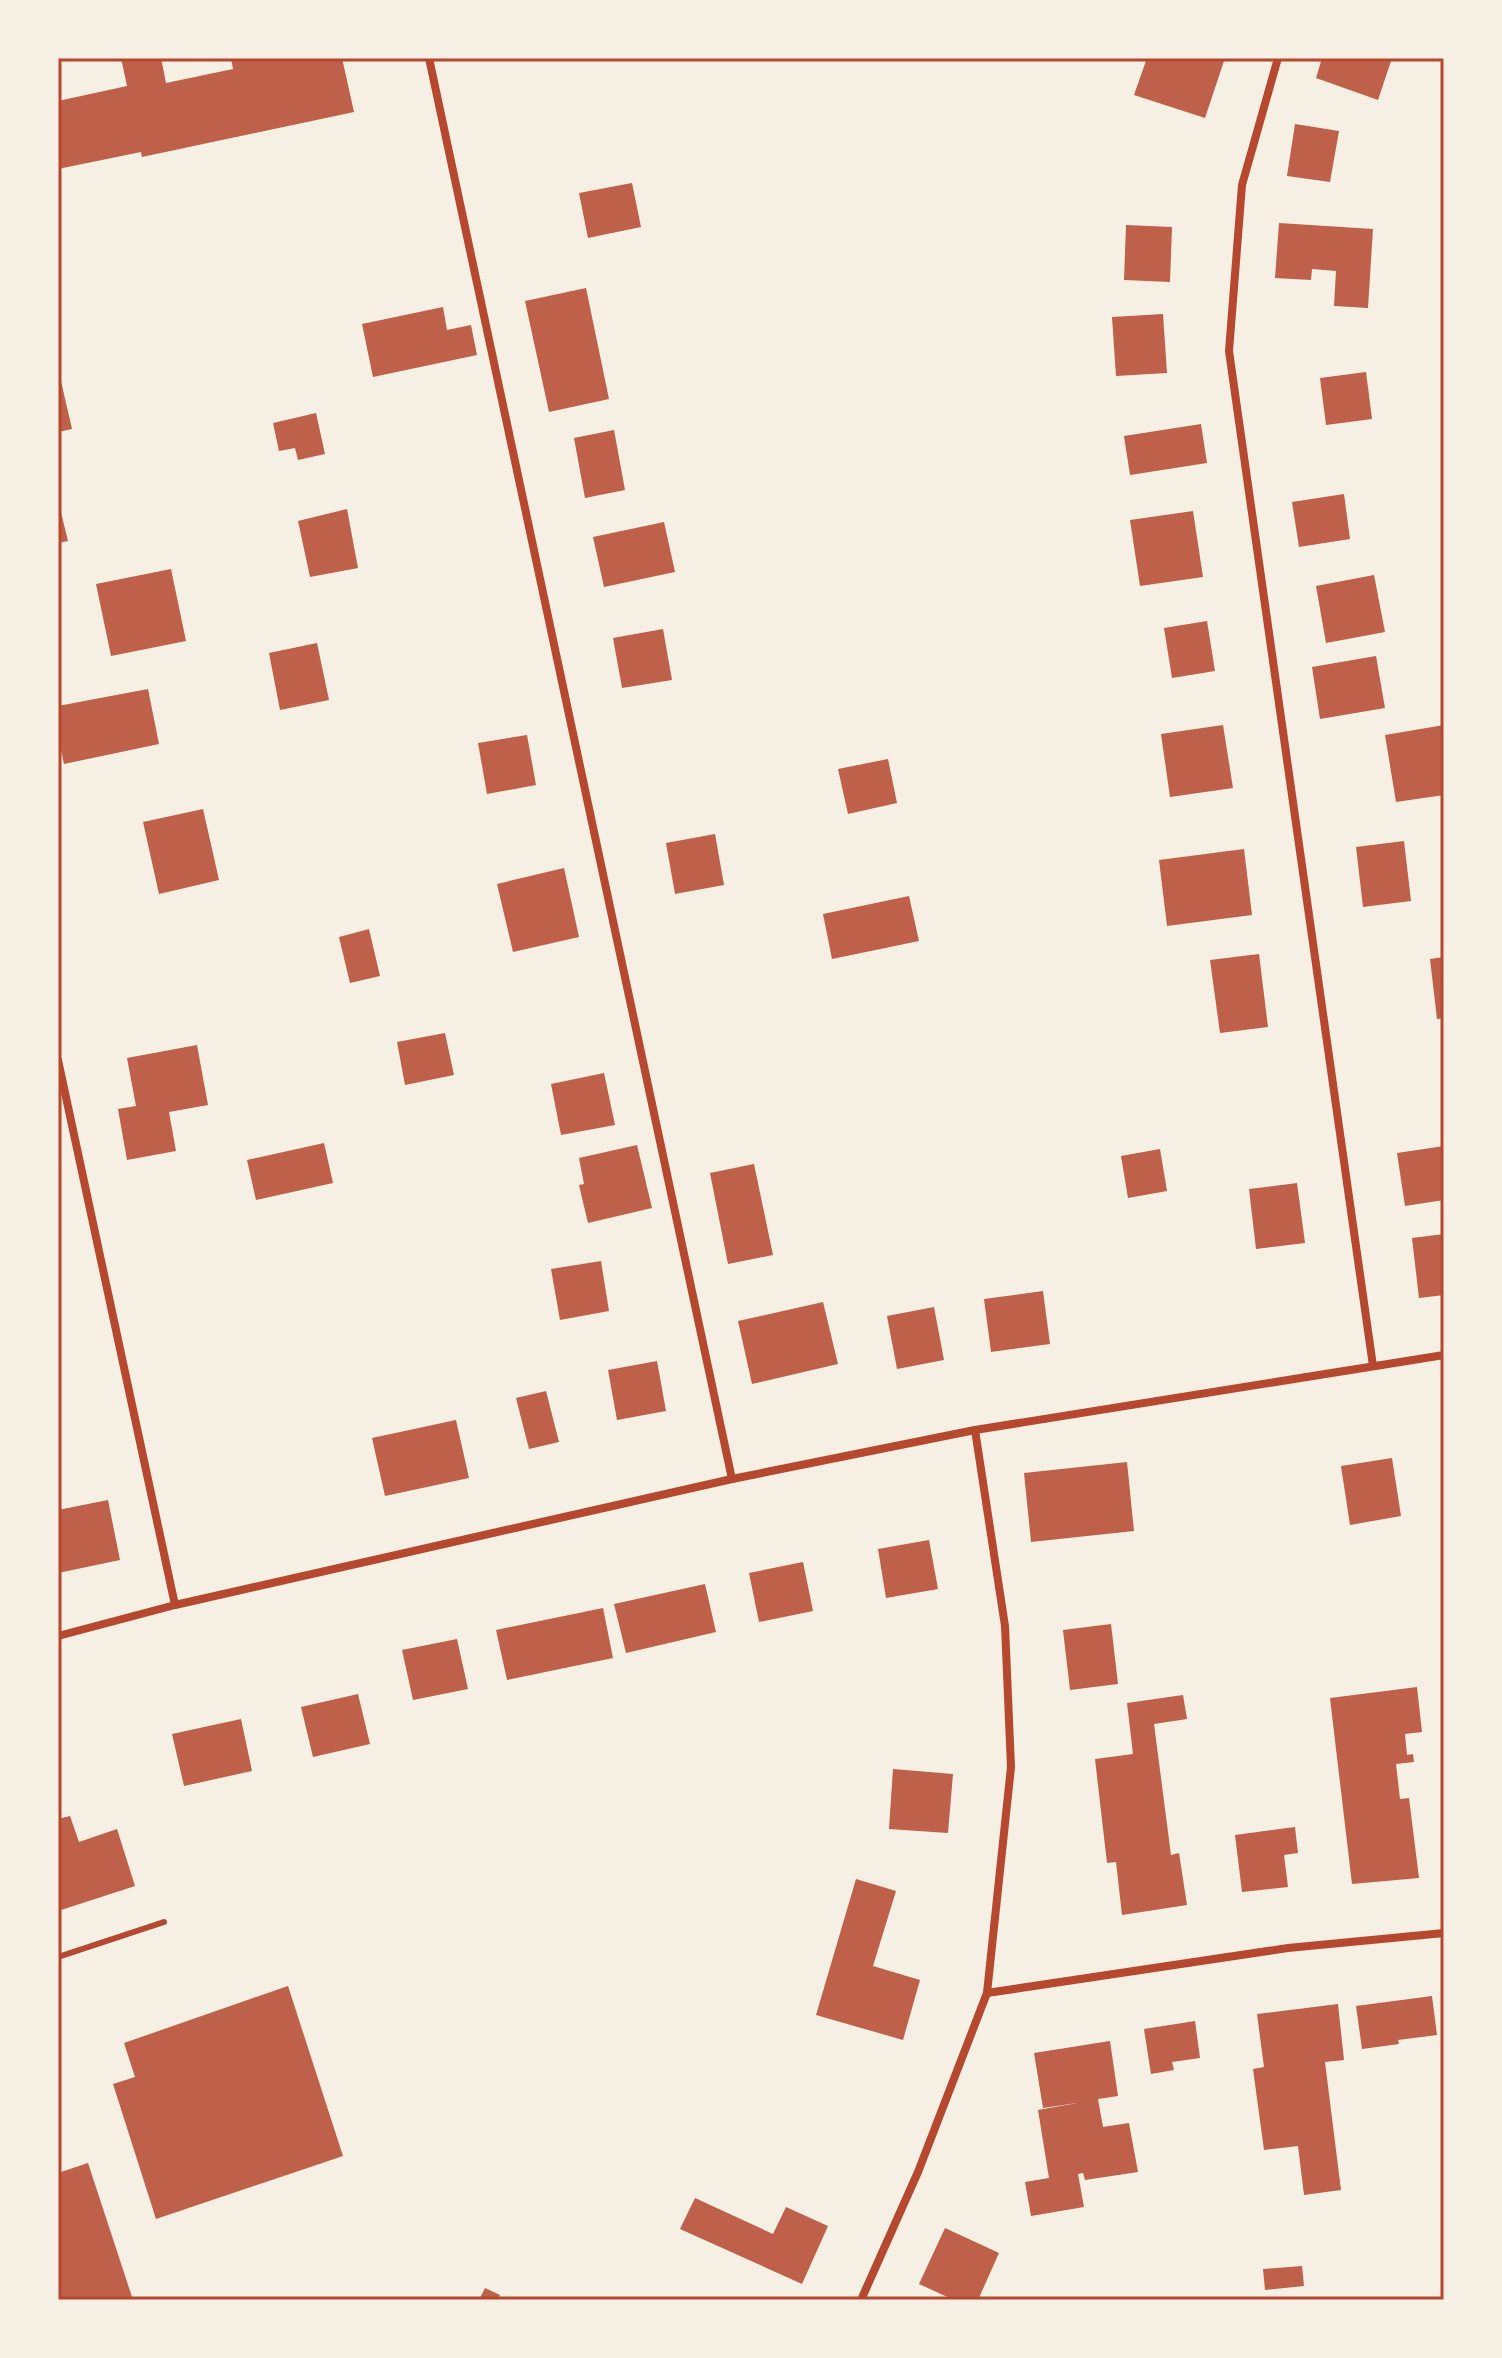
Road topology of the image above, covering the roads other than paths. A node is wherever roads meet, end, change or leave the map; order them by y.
1 (429, 58) edge
2 (1278, 58) edge
3 (58, 1060) edge
4 (1444, 1355) edge
5 (1373, 1366) junction
6 (975, 1430) junction
7 (732, 1479) junction
8 (175, 1605) junction
9 (58, 1636) edge
10 (164, 1922) dead end
11 (1444, 1933) edge
12 (58, 1957) edge
13 (987, 1993) junction
14 (861, 2300) edge

1 - 7 street
2 - 5 street
3 - 8 street
4 - 5 street
5 - 6 street
6 - 7 street
6 - 13 street
7 - 8 street
8 - 9 street
10 - 12 lane
11 - 13 street
13 - 14 street

